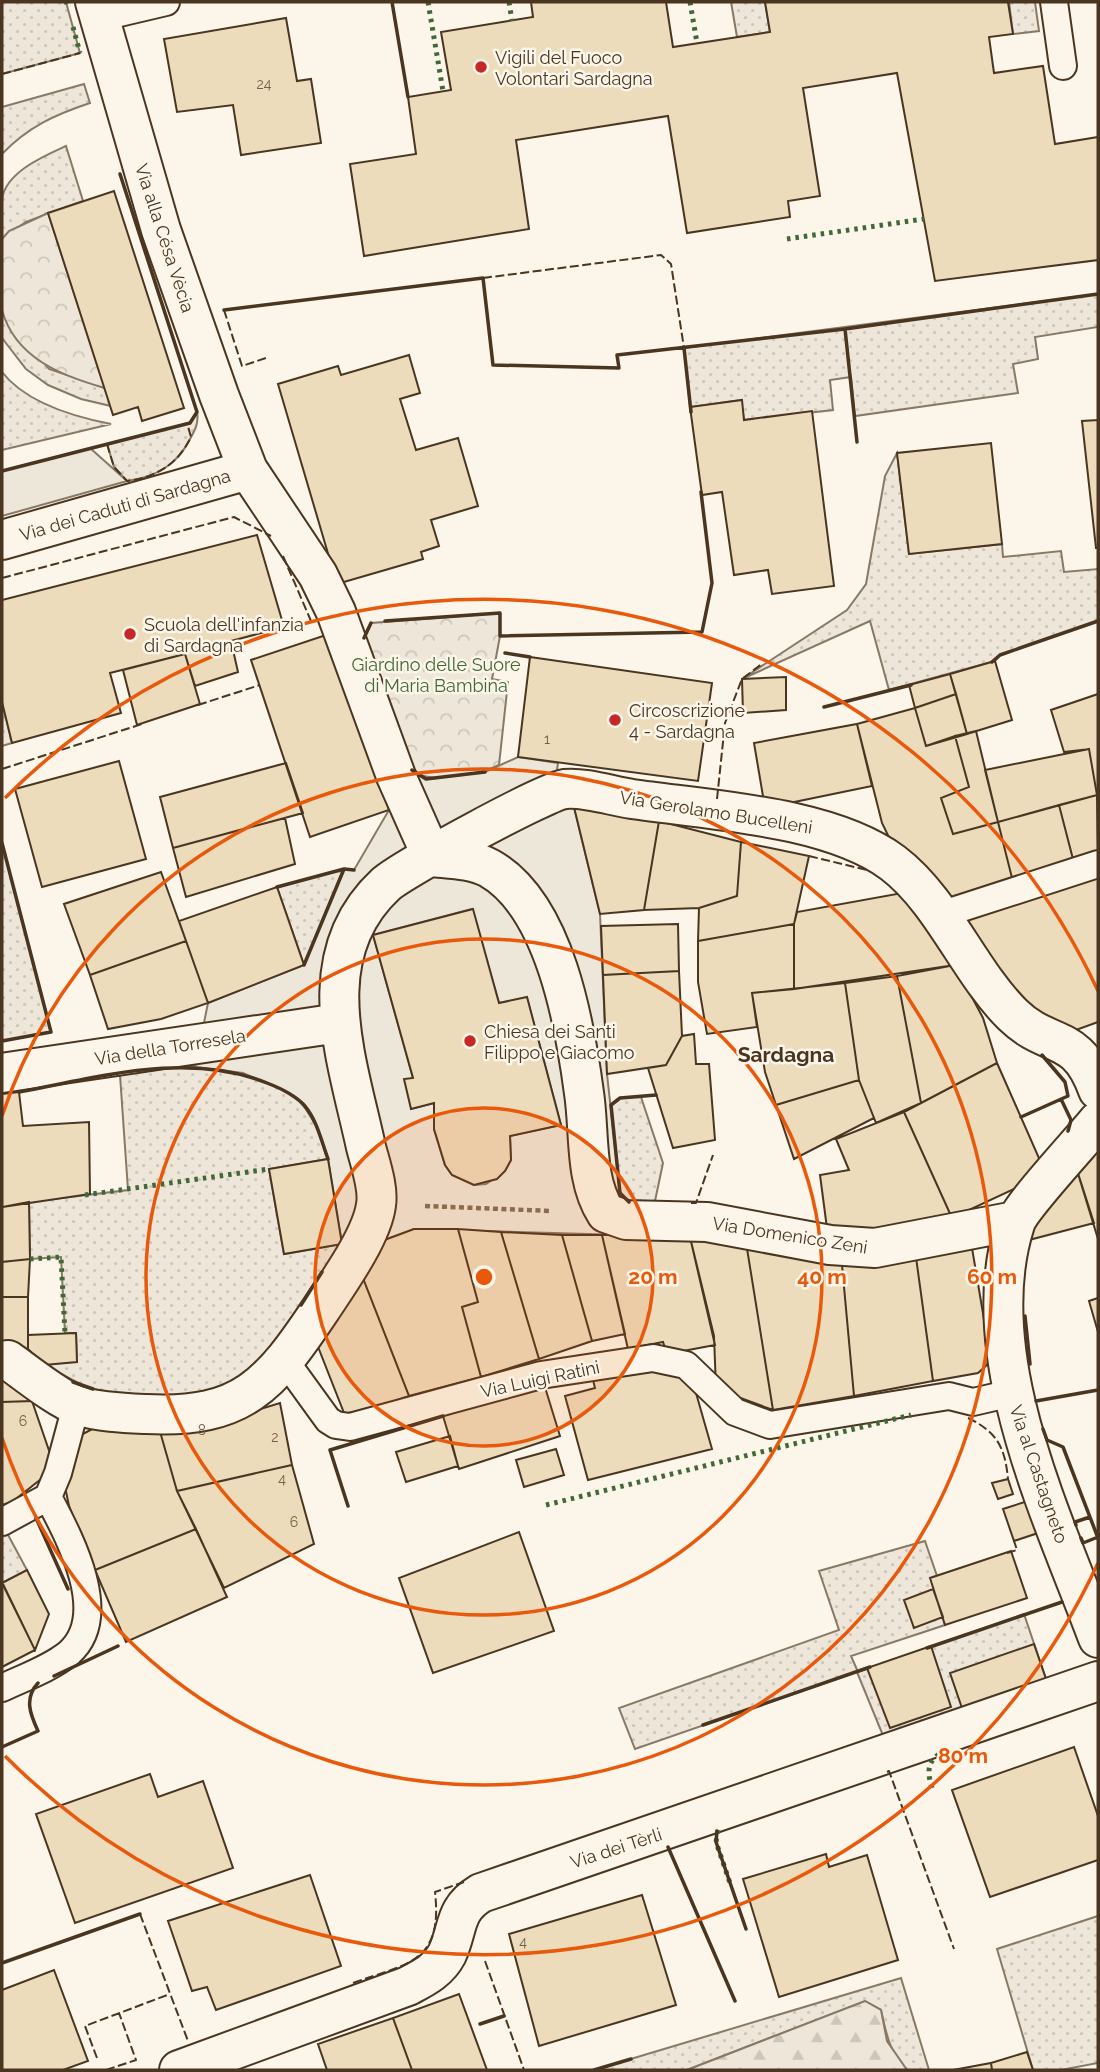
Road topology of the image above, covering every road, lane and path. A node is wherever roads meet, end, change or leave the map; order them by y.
1 (166, 2) edge
2 (1054, 2) edge
3 (96, 10) edge
4 (1063, 66) dead end
5 (248, 470) junction
6 (2, 540) edge
7 (432, 857) junction
8 (1098, 863) edge
9 (940, 915) junction
10 (339, 1023) junction
11 (2, 1073) edge
12 (1098, 1090) edge
13 (1098, 1121) edge
14 (377, 1204) junction
15 (606, 1213) junction
16 (1015, 1221) junction
17 (2, 1361) edge
18 (286, 1362) junction
19 (1012, 1393) junction
20 (76, 1406) junction
21 (48, 1497) junction
22 (2, 1522) edge
23 (1098, 1638) edge
24 (1098, 1681) edge
25 (2, 1688) edge
26 (180, 2070) edge

1 - 3 lane
2 - 4 lane
3 - 5 street, Via alla Césa Vècia
5 - 6 street, Via dei Caduti di Sardagna
5 - 7 street, Via alla Césa Vècia
7 - 9 street, Via Gerolamo Bucelleni
7 - 10 street
7 - 15 street
8 - 9 lane
9 - 12 street, Via Gerolamo Bucelleni
10 - 11 street, Via della Torresela
10 - 14 street
13 - 16 street
14 - 15 path
14 - 18 street
15 - 16 street, Via Domenico Zeni
16 - 19 street, Via al Castagneto
17 - 20 street
18 - 19 lane, Via Luigi Ratini
18 - 20 street
19 - 23 street, Via al Castagneto
20 - 21 lane
21 - 22 lane
21 - 25 lane
24 - 26 street, Via dei Tèrli

